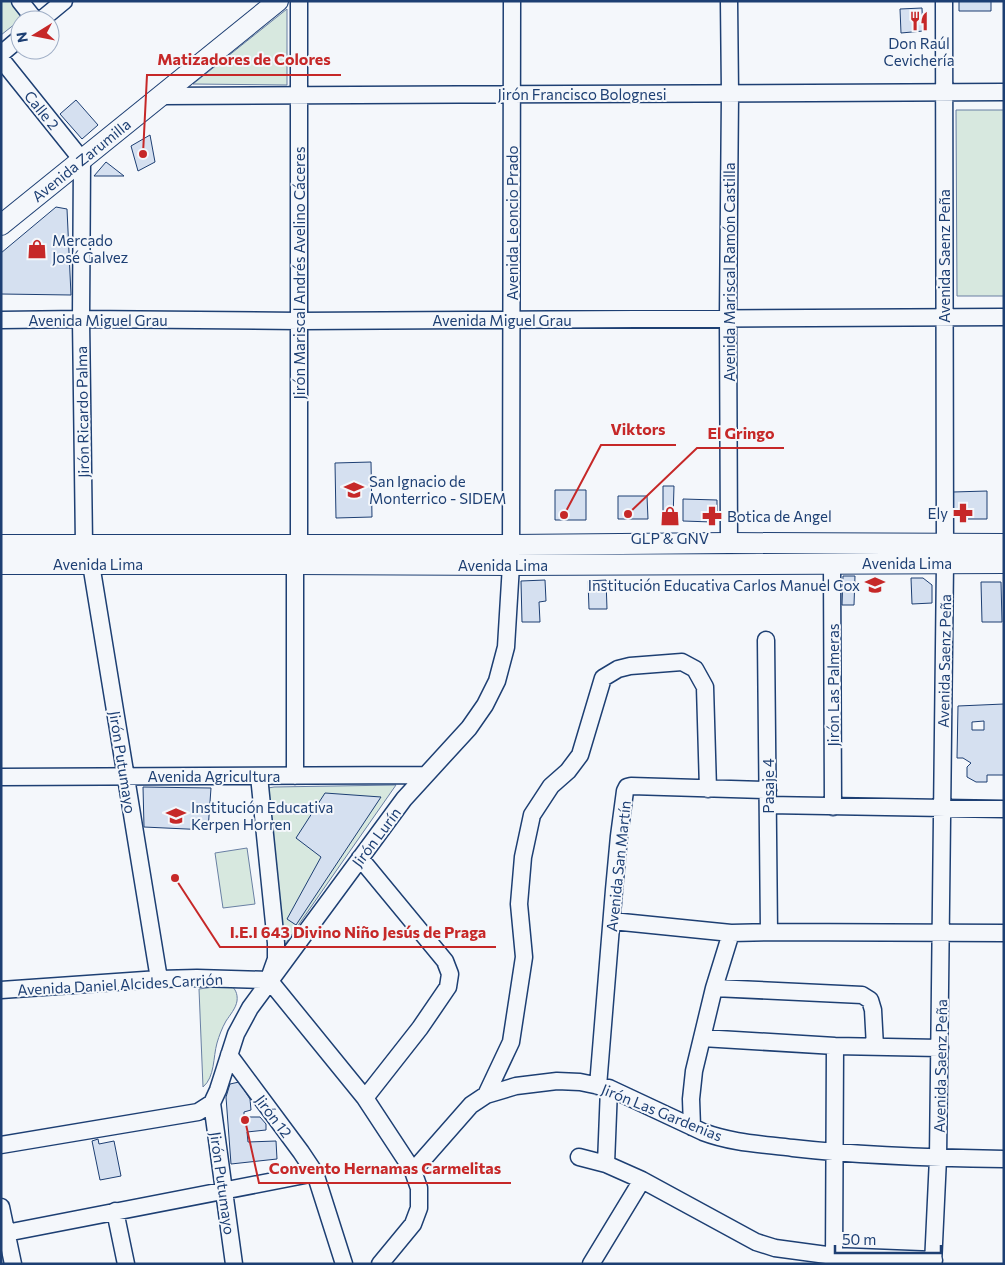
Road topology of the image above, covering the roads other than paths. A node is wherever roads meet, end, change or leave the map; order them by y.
1 (64, 1) edge
2 (278, 1) edge
3 (299, 1) edge
4 (512, 1) edge
5 (729, 1) edge
6 (944, 1) edge
7 (53, 10) edge
8 (1, 59) edge
9 (944, 92) junction
10 (1004, 92) edge
11 (512, 94) junction
12 (730, 94) junction
13 (161, 96) junction
14 (299, 96) junction
15 (82, 160) junction
16 (1, 225) edge
17 (1004, 317) edge
18 (728, 318) junction
19 (944, 318) junction
20 (81, 319) junction
21 (1, 320) edge
22 (298, 320) junction
23 (512, 320) junction
24 (729, 543) junction
25 (1004, 544) edge
26 (1, 545) edge
27 (84, 545) junction
28 (512, 545) junction
29 (297, 554) junction
30 (945, 554) junction
31 (832, 563) junction
32 (1004, 563) edge
33 (1, 564) edge
34 (91, 564) junction
35 (511, 565) junction
36 (766, 640) dead end
37 (426, 775) junction
38 (259, 776) junction
39 (295, 776) junction
40 (1, 777) edge
41 (126, 777) junction
42 (708, 789) junction
43 (768, 798) junction
44 (832, 807) junction
45 (942, 808) junction
46 (1004, 809) edge
47 (360, 858) junction
48 (612, 921) junction
49 (769, 932) junction
50 (941, 932) junction
51 (731, 933) junction
52 (1004, 933) edge
53 (159, 979) junction
54 (269, 980) junction
55 (714, 988) junction
56 (1, 990) edge
57 (702, 1038) junction
58 (835, 1046) junction
59 (875, 1047) junction
60 (940, 1048) junction
61 (229, 1055) junction
62 (604, 1087) junction
63 (486, 1095) junction
64 (365, 1098) junction
65 (212, 1103) junction
66 (692, 1127) junction
67 (1, 1145) edge
68 (834, 1152) junction
69 (579, 1157) dead end
70 (938, 1158) junction
71 (1004, 1160) edge
72 (606, 1164) junction
73 (413, 1171) junction
74 (315, 1173) junction
75 (642, 1180) junction
76 (224, 1190) junction
77 (1, 1207) edge
78 (115, 1211) junction
79 (6, 1233) junction
80 (834, 1260) edge
81 (597, 1262) edge
82 (934, 1262) edge
83 (13, 1264) edge
84 (126, 1264) edge
85 (234, 1264) edge
86 (344, 1264) edge
87 (380, 1264) edge

1 - 7 street
2 - 13 main road, Avenida Zarumilla
3 - 14 street, Jirón Mariscal Andrés Avelino Cáceres
4 - 11 street, Avenida Leoncio Prado
5 - 12 street, Avenida Mariscal Ramón Castilla
6 - 9 street, Avenida Saenz Peña
8 - 15 street, Calle 2
9 - 10 street, Jirón Francisco Bolognesi
9 - 12 street, Jirón Francisco Bolognesi
9 - 19 street, Avenida Saenz Peña
11 - 12 street, Jirón Francisco Bolognesi
11 - 14 street, Jirón Francisco Bolognesi
11 - 23 street, Avenida Leoncio Prado
12 - 18 street, Avenida Mariscal Ramón Castilla
13 - 14 street, Jirón Francisco Bolognesi
13 - 15 main road, Avenida Zarumilla
14 - 22 street, Jirón Mariscal Andrés Avelino Cáceres
15 - 16 main road, Avenida Zarumilla
15 - 20 street, Jirón Ricardo Palma
17 - 19 street, Avenida Miguel Grau
18 - 19 street, Avenida Miguel Grau
18 - 23 street, Avenida Miguel Grau
18 - 24 street, Avenida Mariscal Ramón Castilla
19 - 30 street, Avenida Saenz Peña
20 - 21 street, Avenida Miguel Grau
20 - 22 street, Avenida Miguel Grau
20 - 27 street, Jirón Ricardo Palma
22 - 23 street, Avenida Miguel Grau
22 - 29 street, Jirón Mariscal Andrés Avelino Cáceres
23 - 28 street, Avenida Leoncio Prado
24 - 28 main road, Avenida Lima
24 - 30 main road, Avenida Lima
25 - 30 main road, Avenida Lima
26 - 27 main road, Avenida Lima
27 - 29 main road, Avenida Lima
27 - 34 street, Jirón Putumayo
28 - 29 main road, Avenida Lima
28 - 35 street, Avenida Leoncio Prado
29 - 34 main road, Avenida Lima
29 - 35 main road, Avenida Lima
29 - 39 street, Jirón Mariscal Andrés Avelino Cáceres
30 - 31 main road, Avenida Lima
30 - 32 main road, Avenida Lima
30 - 45 street, Avenida Saenz Peña
31 - 35 main road, Avenida Lima
31 - 44 street, Jirón Las Palmeras
33 - 34 main road, Avenida Lima
34 - 41 street, Jirón Putumayo
35 - 37 street, Jirón Lurín
36 - 43 street, Pasaje 4
37 - 39 street, Avenida Agricultura
37 - 47 street, Jirón Lurín
38 - 39 street, Avenida Agricultura
38 - 41 street, Avenida Agricultura
38 - 54 street
40 - 41 street, Avenida Agricultura
41 - 53 street, Jirón Putumayo
42 - 43 street, Avenida San Martín
42 - 48 street, Avenida San Martín
42 - 63 street
43 - 44 street, Avenida San Martín
43 - 49 street, Pasaje 4
44 - 45 street, Avenida San Martín
45 - 46 street, Avenida San Martín
45 - 50 street, Avenida Saenz Peña
47 - 54 street, Jirón Lurín
47 - 64 street
48 - 51 street
48 - 62 street, Avenida San Martín
49 - 50 street
49 - 51 street
50 - 52 street
50 - 60 street, Avenida Saenz Peña
51 - 55 street
53 - 54 street, Avenida Daniel Alcides Carrión
53 - 56 street, Avenida Daniel Alcides Carrión
54 - 61 street, Jirón Lurín
54 - 64 street
55 - 57 street
55 - 59 street
57 - 58 street
57 - 66 street
58 - 59 street
58 - 68 street
59 - 60 street
60 - 70 street, Avenida Saenz Peña
61 - 65 street, Jirón Lurín
61 - 74 street, Jirón 12
62 - 63 street, Jirón Las Gardenias
62 - 66 street, Jirón Las Gardenias
62 - 72 street, Avenida San Martín
63 - 73 street, Jirón Las Gardenias
64 - 73 street
65 - 67 street
65 - 76 street, Jirón Putumayo
66 - 68 street, Jirón Las Gardenias
68 - 70 street, Jirón Las Gardenias
68 - 80 street
69 - 72 street
70 - 71 street, Jirón Las Gardenias
70 - 82 street, Avenida Saenz Peña
72 - 75 street
73 - 87 street
74 - 76 street
74 - 86 street, Jirón 12
75 - 80 street
75 - 81 street
76 - 78 street
76 - 85 street, Jirón Putumayo
77 - 79 street
78 - 79 street
78 - 84 street
79 - 83 street
80 - 82 street

